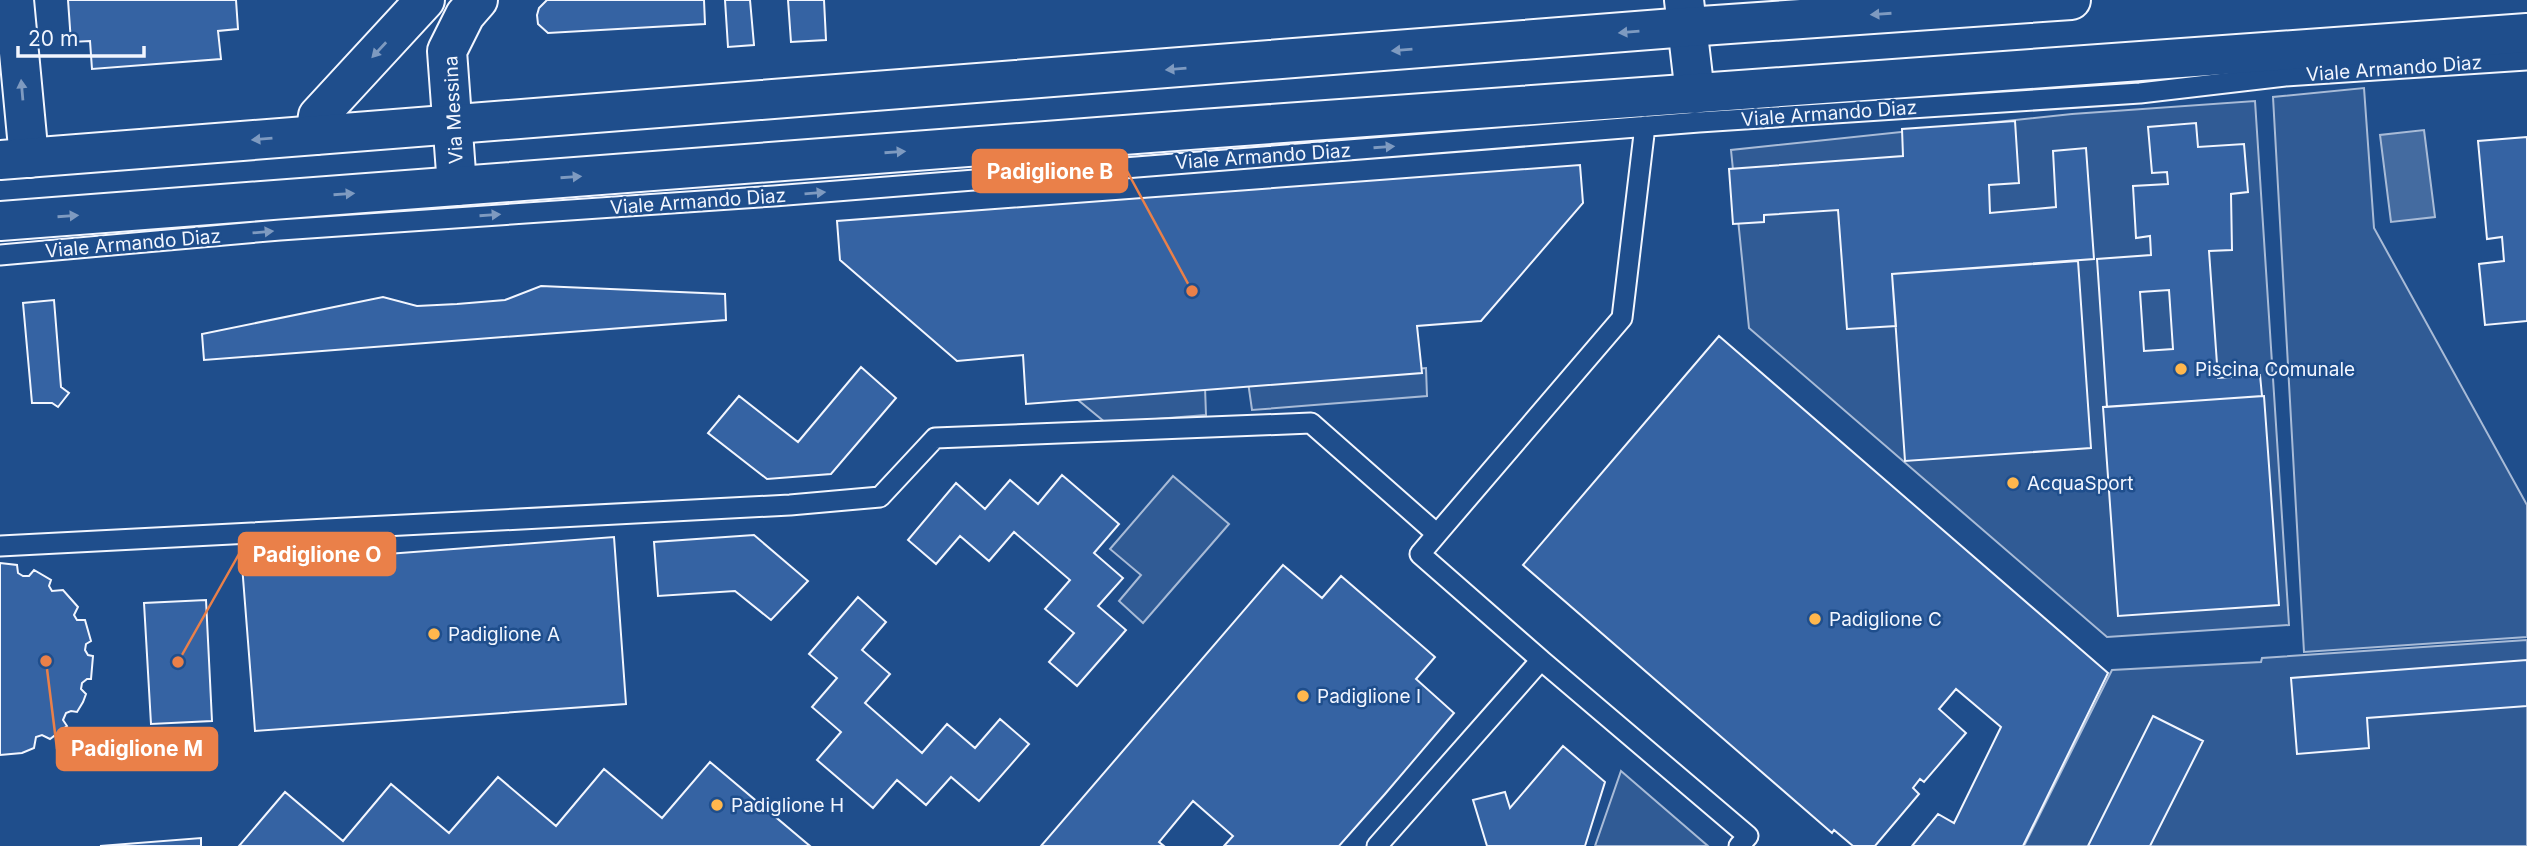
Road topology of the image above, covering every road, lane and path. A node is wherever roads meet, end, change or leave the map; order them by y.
1 (14, 0) edge
2 (425, 0) edge
3 (478, 0) edge
4 (2071, 0) edge
5 (1685, 14) edge
6 (2527, 33) edge
7 (2527, 60) edge
8 (1695, 94) junction
9 (452, 125) junction
10 (1645, 126) junction
11 (315, 135) junction
12 (14, 159) edge
13 (457, 186) junction
14 (0, 221) edge
15 (0, 255) edge
16 (1437, 534) junction
17 (0, 547) edge
18 (1541, 660) junction
19 (1377, 846) edge
20 (1739, 846) edge

12 -> 1 main road
2 -> 11 main road
3 - 9 main road, Via Messina
4 -> 5 main road
5 - 8 main road
5 -> 9 main road
6 - 8 main road, Viale Armando Diaz
7 - 10 lane, Viale Armando Diaz
13 -> 8 main road, Viale Armando Diaz
9 - 11 main road
9 - 13 main road, Via Messina
15 -> 10 lane, Viale Armando Diaz
10 - 16 lane
11 -> 12 main road
14 -> 13 main road, Viale Armando Diaz
16 - 17 lane
16 - 18 lane
18 - 19 lane
18 - 20 lane

